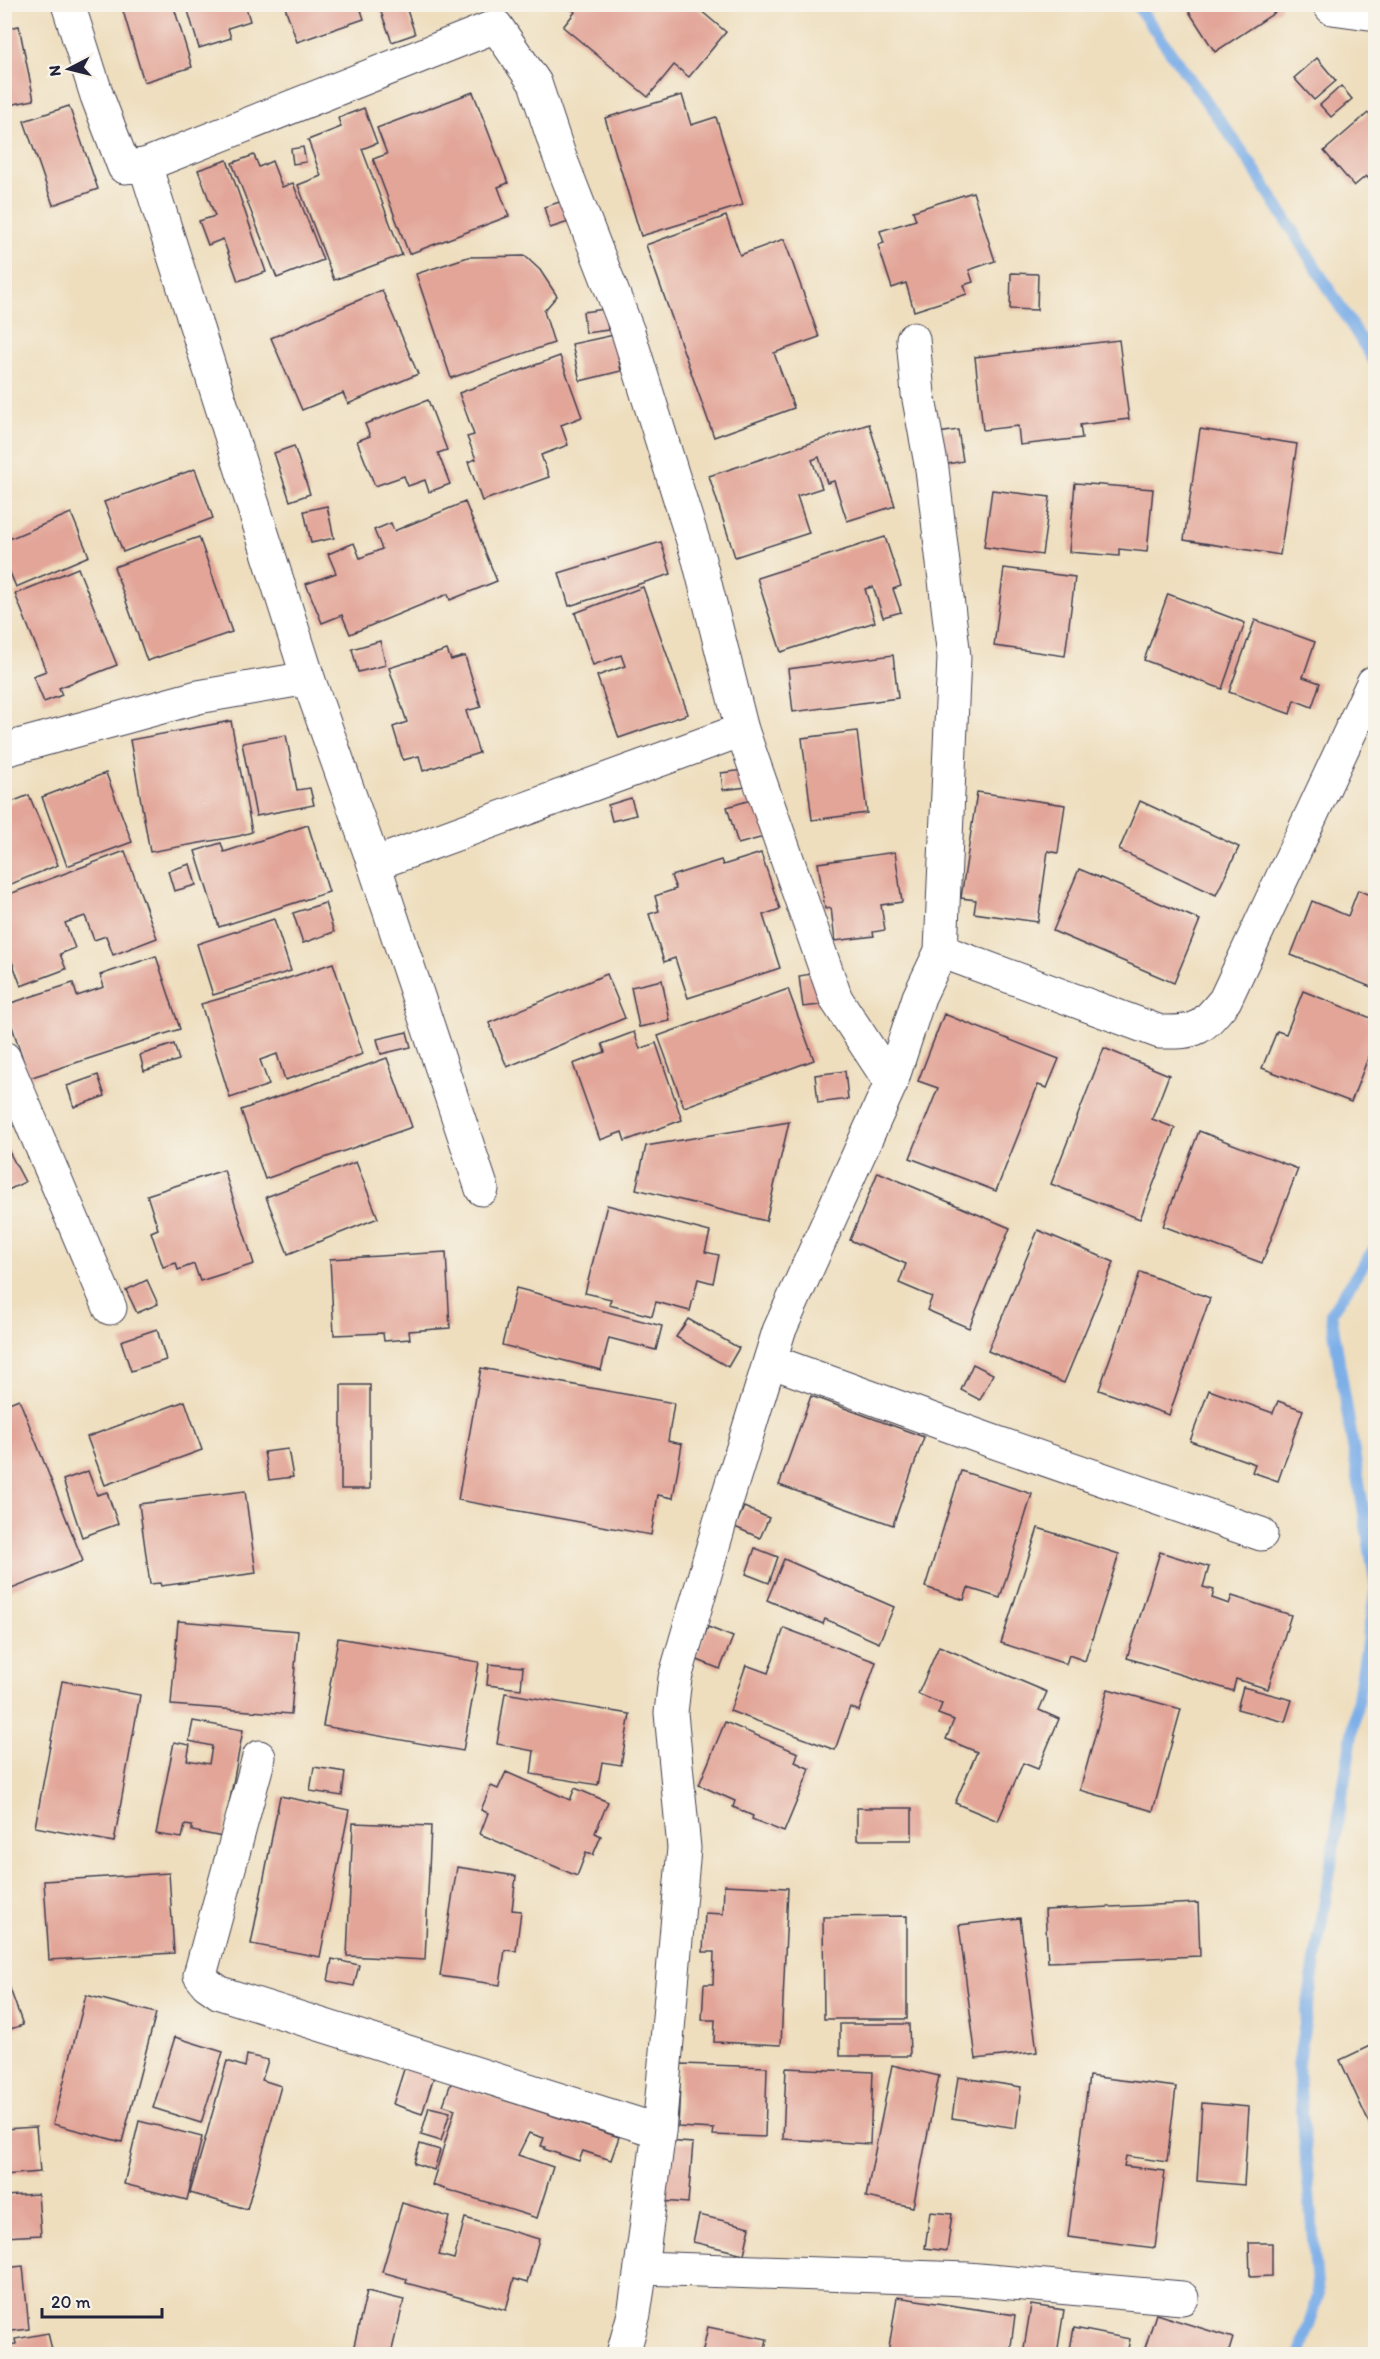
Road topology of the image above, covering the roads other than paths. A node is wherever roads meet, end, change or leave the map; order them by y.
1 (68, 4) edge
2 (1329, 4) edge
3 (1376, 15) edge
4 (145, 165) junction
5 (913, 339) dead end
6 (308, 678) junction
7 (1373, 683) dead end
8 (742, 730) junction
9 (4, 750) edge
10 (374, 864) junction
11 (941, 951) junction
12 (4, 1058) edge
13 (891, 1083) junction
14 (482, 1189) dead end
15 (110, 1308) dead end
16 (770, 1361) junction
17 (1261, 1534) dead end
18 (259, 1757) dead end
19 (659, 2131) junction
20 (642, 2268) junction
21 (1182, 2298) dead end
22 (624, 2355) edge

1 - 4 street
2 - 3 street
4 - 6 street
4 - 8 street
5 - 11 street
6 - 9 street
6 - 10 street
7 - 11 street
8 - 10 street
8 - 13 street
10 - 14 street
11 - 13 street
12 - 15 street
13 - 16 street
16 - 17 street
16 - 19 street
18 - 19 street
19 - 20 street
20 - 21 street
20 - 22 street

